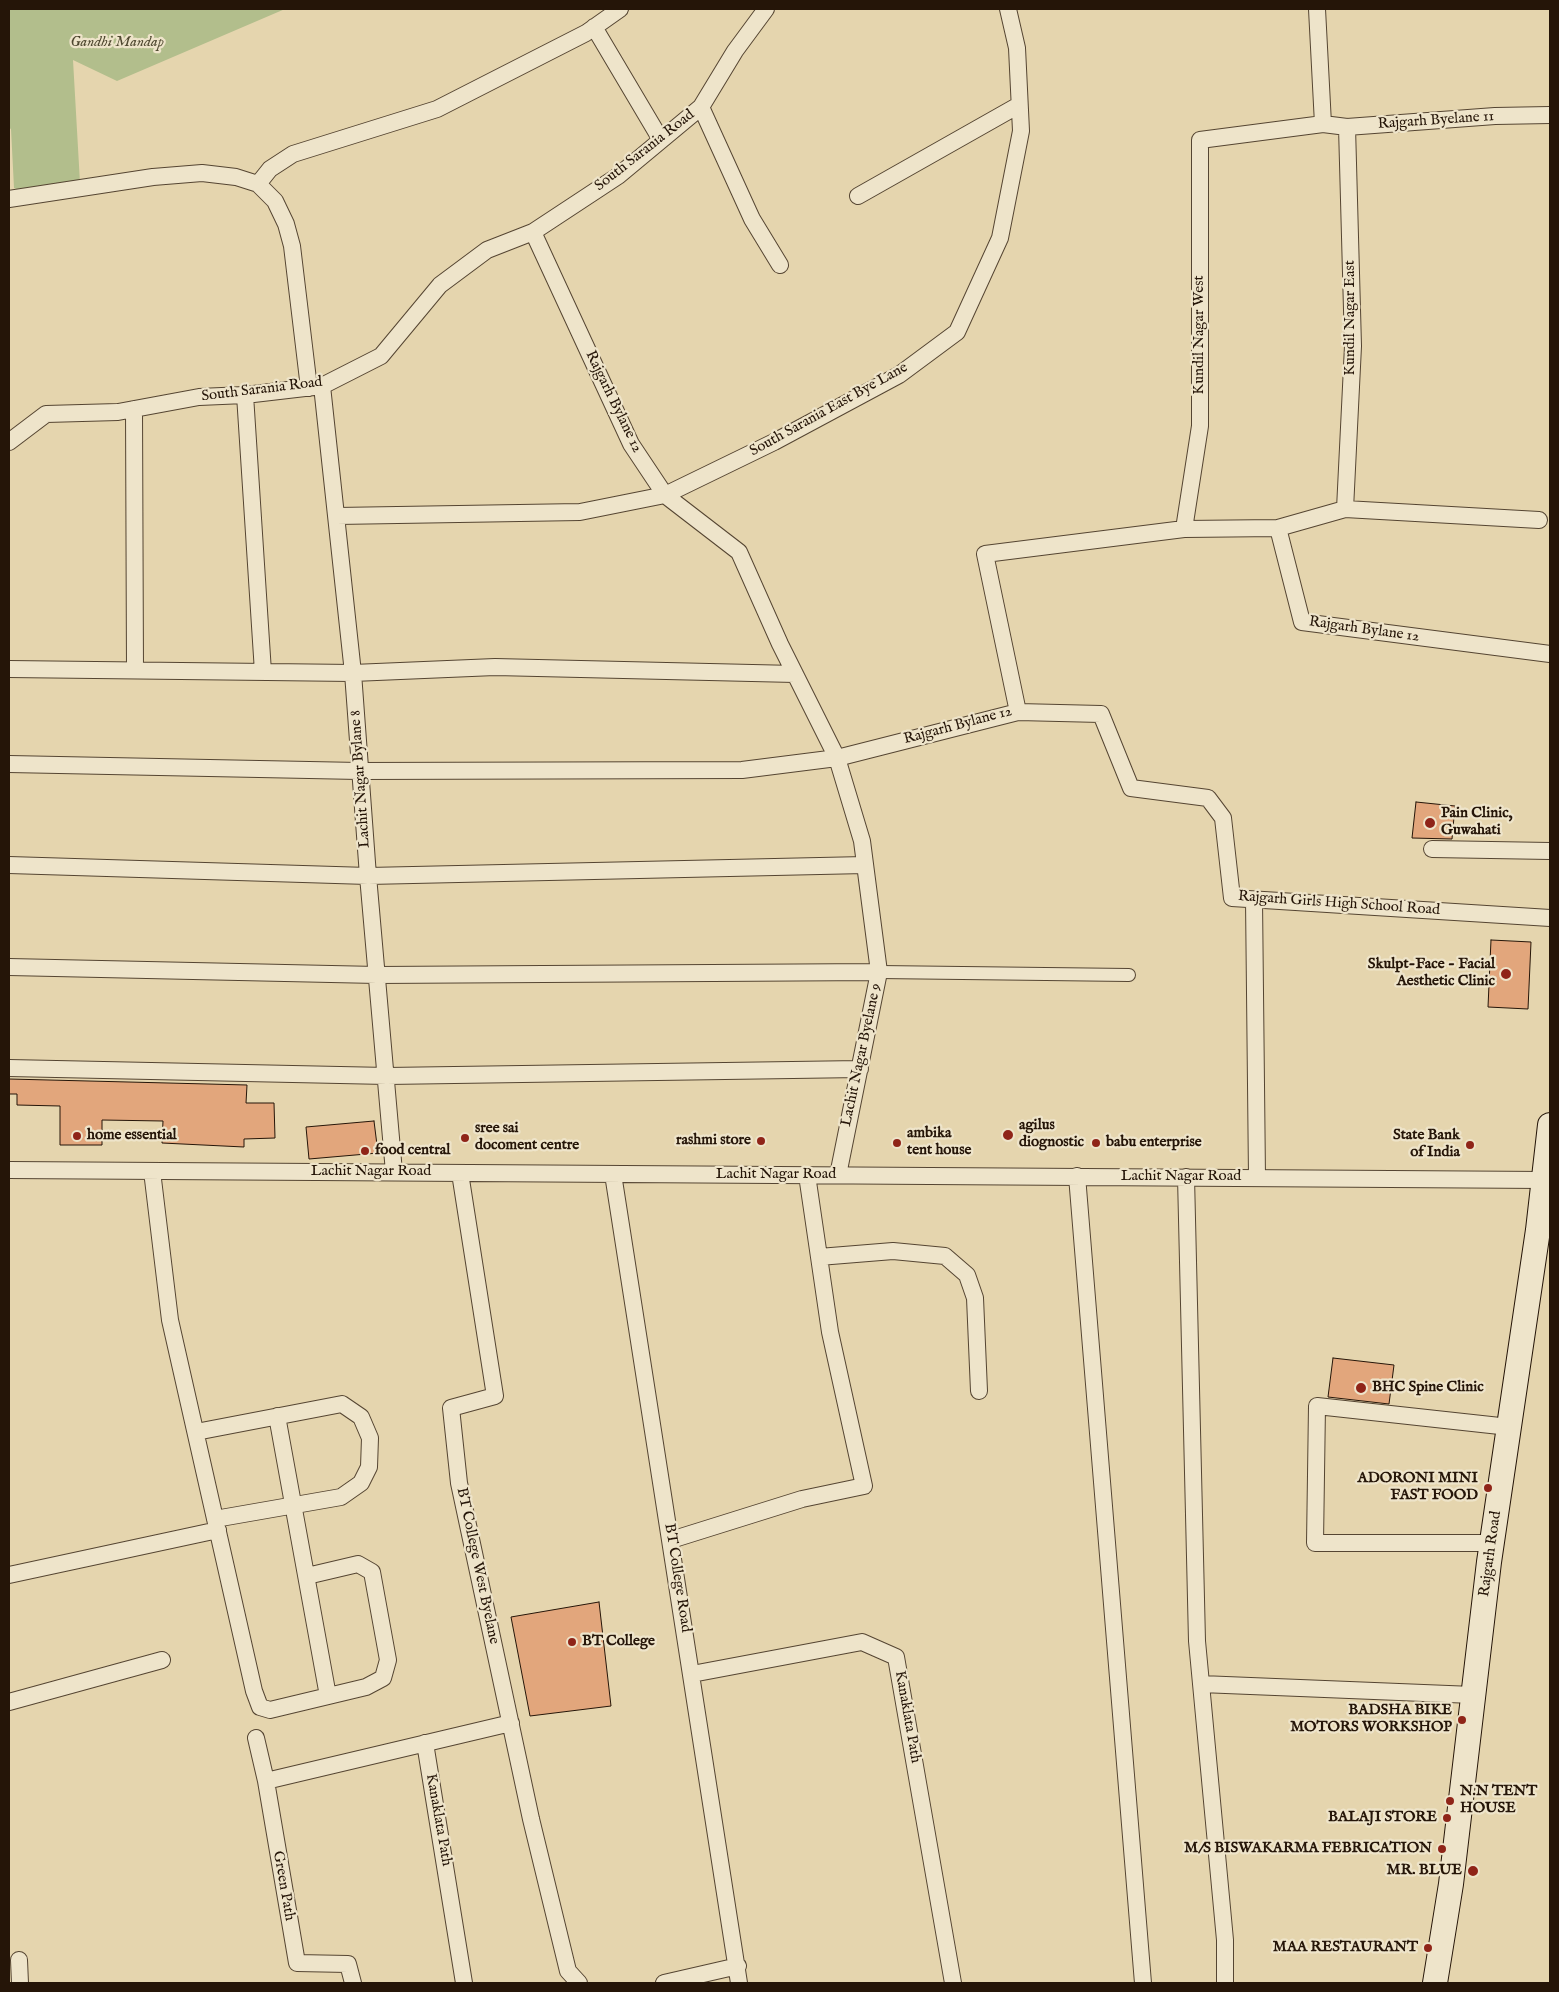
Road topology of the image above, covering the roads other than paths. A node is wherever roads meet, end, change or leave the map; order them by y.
1 (620, 9) edge
2 (766, 9) edge
3 (1008, 9) edge
4 (1317, 9) edge
5 (594, 27) junction
6 (1019, 105) junction
7 (701, 107) junction
8 (1550, 115) edge
9 (1323, 124) junction
10 (1347, 127) junction
11 (661, 140) junction
12 (1200, 140) joint
13 (258, 184) junction
14 (858, 196) dead end
15 (9, 199) edge
16 (533, 232) junction
17 (780, 265) dead end
18 (316, 387) junction
19 (244, 395) junction
20 (134, 409) junction
21 (9, 442) edge
22 (665, 495) junction
23 (1345, 509) junction
24 (337, 516) junction
25 (1539, 520) dead end
26 (1278, 528) junction
27 (1184, 529) junction
28 (1550, 654) edge
29 (9, 669) edge
30 (135, 670) junction
31 (263, 672) junction
32 (353, 673) junction
33 (795, 674) junction
34 (1018, 712) junction
35 (837, 758) junction
36 (9, 764) edge
37 (359, 771) junction
38 (1432, 849) dead end
39 (1550, 851) edge
40 (9, 865) edge
41 (865, 865) junction
42 (368, 876) junction
43 (1254, 900) junction
44 (1550, 918) edge
45 (9, 966) edge
46 (879, 972) junction
47 (377, 975) junction
48 (1129, 975) dead end
49 (9, 1068) edge
50 (860, 1069) junction
51 (387, 1076) junction
52 (1550, 1125) edge
53 (9, 1170) edge
54 (152, 1171) junction
55 (394, 1172) junction
56 (460, 1173) junction
57 (613, 1174) junction
58 (807, 1175) junction
59 (838, 1175) junction
60 (1077, 1176) junction
61 (1186, 1177) junction
62 (1257, 1177) junction
63 (1544, 1180) junction
64 (819, 1257) junction
65 (979, 1391) dead end
66 (277, 1416) junction
67 (1509, 1427) junction
68 (196, 1432) junction
69 (295, 1505) junction
70 (217, 1524) junction
71 (671, 1540) junction
72 (1492, 1543) junction
73 (9, 1575) edge
74 (307, 1576) junction
75 (162, 1660) dead end
76 (692, 1674) junction
77 (1201, 1684) junction
78 (1473, 1695) junction
79 (328, 1696) junction
80 (9, 1702) edge
81 (511, 1723) junction
82 (256, 1738) dead end
83 (425, 1743) junction
84 (266, 1781) junction
85 (19, 1960) dead end
86 (738, 1966) junction
87 (20, 1983) edge
88 (354, 1983) edge
89 (464, 1983) edge
90 (579, 1983) edge
91 (664, 1983) edge
92 (740, 1983) edge
93 (953, 1983) edge
94 (1143, 1983) edge
95 (1225, 1983) edge
96 (1435, 1983) edge

1 - 5 street
2 - 7 street, South Sarania Road
3 - 6 street, South Sarania East Bye Lane
4 - 9 street
5 - 11 street
5 - 13 street
6 - 14 street
6 - 22 street, South Sarania East Bye Lane
7 - 11 street, South Sarania Road
7 - 17 street
8 - 10 street, Rajgarh Byelane 11
9 - 10 street, Rajgarh Byelane 11
9 - 12 street, Rajgarh Byelane 11
10 - 23 street, Kundil Nagar East
11 - 16 street, South Sarania Road
12 - 27 street, Kundil Nagar West
13 - 15 street
13 - 18 street, Lachit Nagar Bylane 8
16 - 18 street, South Sarania Road
16 - 22 street, Rajgarh Bylane 12
18 - 19 street, South Sarania Road
18 - 24 street, Lachit Nagar Bylane 8
19 - 20 street, South Sarania Road
19 - 31 street
20 - 21 street, South Sarania Road
20 - 30 street
22 - 24 street, South Sarania East Bye Lane
22 - 33 street, Rajgarh Bylane 12
23 - 25 street
23 - 26 street
24 - 32 street, Lachit Nagar Bylane 8
26 - 27 street, Rajgarh Bylane 12
26 - 28 street, Rajgarh Bylane 12
27 - 34 street, Rajgarh Bylane 12
29 - 30 street
30 - 31 street
31 - 32 street
32 - 33 street
32 - 37 street, Lachit Nagar Bylane 8
33 - 35 street, Rajgarh Bylane 12
34 - 35 street, Rajgarh Bylane 12
34 - 43 street, Rajgarh Girls High School Road
35 - 37 street
35 - 41 street, Lachit Nagar Byelane 9
36 - 37 street
37 - 42 street, Lachit Nagar Bylane 8
38 - 39 street
40 - 42 street
41 - 42 street
41 - 46 street, Lachit Nagar Byelane 9
42 - 47 street, Lachit Nagar Bylane 8
43 - 44 street, Rajgarh Girls High School Road
43 - 62 street
45 - 47 street
46 - 47 street
46 - 48 street
46 - 50 street, Lachit Nagar Byelane 9
47 - 51 street, Lachit Nagar Bylane 8
49 - 51 street
50 - 51 street
50 - 59 street, Lachit Nagar Byelane 9
51 - 55 street, Lachit Nagar Bylane 8
52 - 63 main road, Rajgarh Road
53 - 54 street, Lachit Nagar Road
54 - 55 street, Lachit Nagar Road
54 - 68 street
55 - 56 street, Lachit Nagar Road
56 - 57 street, Lachit Nagar Road
56 - 81 street, BT College West Byelane
57 - 58 street, Lachit Nagar Road
57 - 71 street, BT College Road
58 - 59 street, Lachit Nagar Road
58 - 64 street
59 - 60 street, Lachit Nagar Road
60 - 61 street, Lachit Nagar Road
60 - 94 street
61 - 62 street, Lachit Nagar Road
61 - 77 street
62 - 63 street, Lachit Nagar Road
63 - 67 main road, Rajgarh Road
64 - 65 street
64 - 71 street
66 - 68 street
66 - 69 street
66 - 69 street
67 - 72 main road, Rajgarh Road
67 - 72 street
68 - 70 street
69 - 70 street
69 - 74 street
70 - 73 street
70 - 79 street
71 - 76 street, BT College Road
72 - 78 main road, Rajgarh Road
74 - 79 street
74 - 79 street
75 - 80 street
76 - 86 street, BT College Road
76 - 93 street, Kanaklata Path
77 - 78 street
77 - 95 street
78 - 96 main road, Rajgarh Road
81 - 83 street
81 - 90 street, BT College West Byelane
82 - 84 street, Green Path
83 - 84 street
83 - 89 street, Kanaklata Path
84 - 88 street, Green Path
85 - 87 street
86 - 91 street
86 - 92 street, BT College Road

